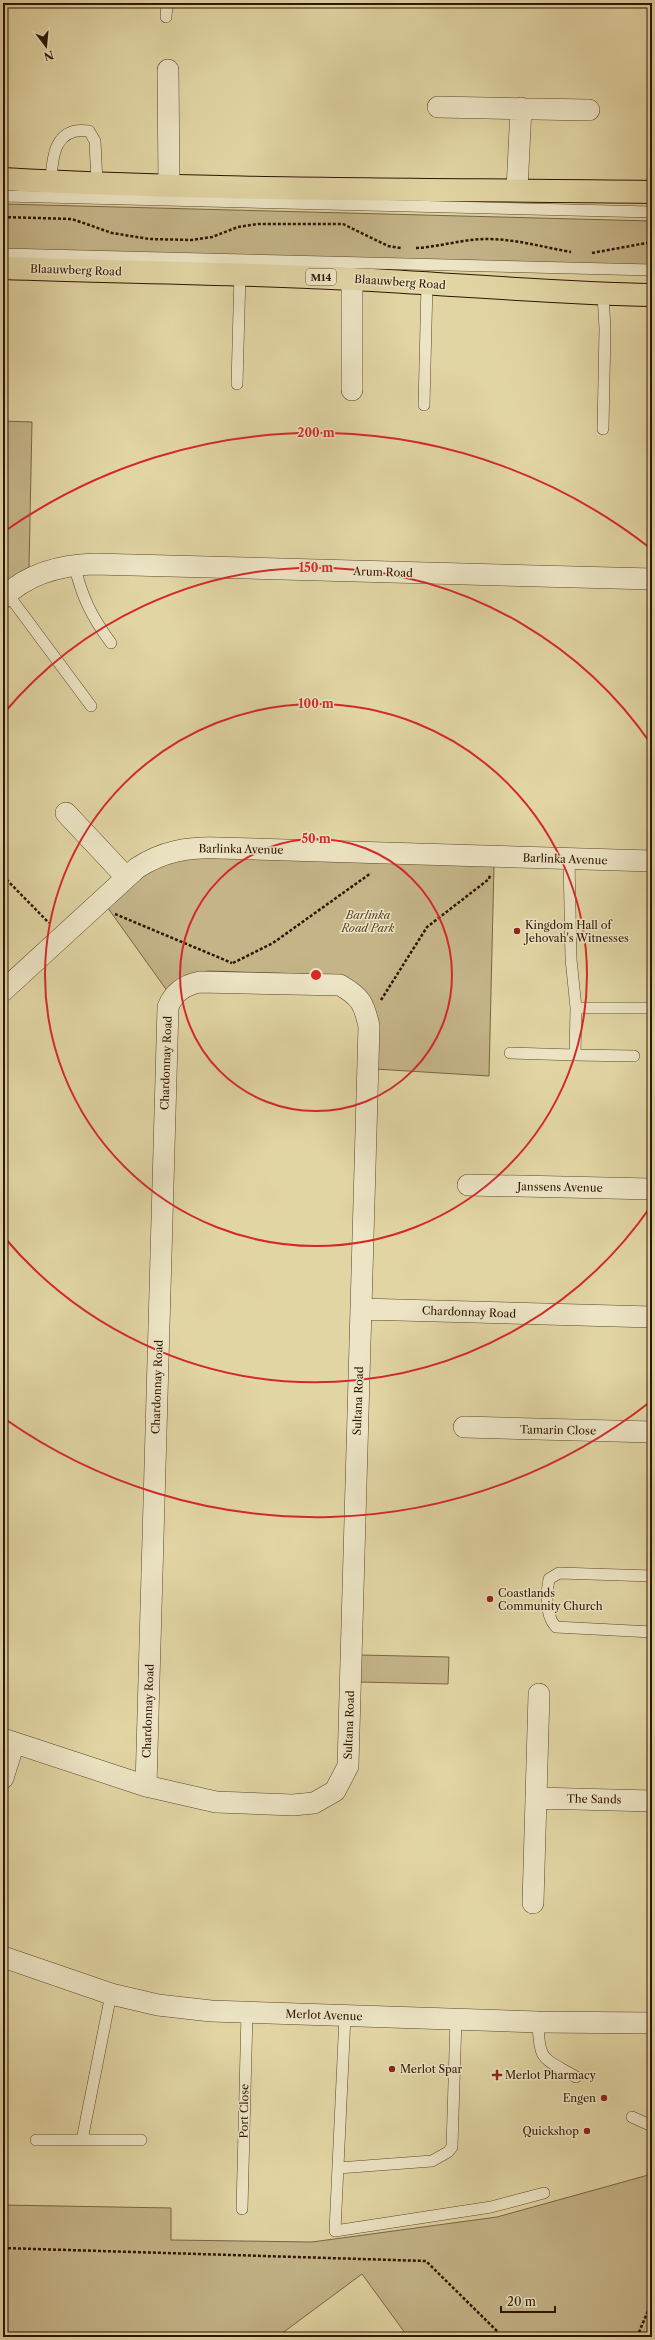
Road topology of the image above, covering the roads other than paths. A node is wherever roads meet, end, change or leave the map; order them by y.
1 (166, 3) edge
2 (166, 17) dead end
3 (168, 70) dead end
4 (438, 107) dead end
5 (521, 108) junction
6 (589, 110) dead end
7 (3, 179) edge
8 (51, 182) junction
9 (97, 184) junction
10 (169, 185) junction
11 (517, 190) junction
12 (652, 192) edge
13 (3, 196) edge
14 (652, 212) edge
15 (3, 254) edge
16 (3, 268) edge
17 (652, 270) edge
18 (240, 274) junction
19 (352, 279) junction
20 (427, 284) junction
21 (603, 294) junction
22 (652, 295) edge
23 (237, 384) dead end
24 (352, 390) dead end
25 (424, 405) dead end
26 (603, 429) dead end
27 (74, 564) junction
28 (652, 579) edge
29 (5, 595) edge
30 (111, 643) dead end
31 (91, 706) dead end
32 (66, 813) dead end
33 (569, 859) junction
34 (652, 861) edge
35 (126, 877) junction
36 (3, 991) edge
37 (576, 1008) junction
38 (652, 1008) edge
39 (510, 1053) dead end
40 (575, 1055) junction
41 (634, 1056) dead end
42 (468, 1185) dead end
43 (652, 1189) edge
44 (360, 1309) junction
45 (652, 1317) edge
46 (464, 1428) dead end
47 (652, 1432) edge
48 (652, 1576) edge
49 (652, 1632) edge
50 (540, 1694) dead end
51 (9, 1741) edge
52 (3, 1778) edge
53 (146, 1786) junction
54 (536, 1798) junction
55 (652, 1800) edge
56 (533, 1903) dead end
57 (3, 1957) edge
58 (111, 1994) junction
59 (247, 2013) junction
60 (345, 2016) junction
61 (652, 2017) edge
62 (456, 2019) junction
63 (538, 2022) junction
64 (576, 2077) dead end
65 (632, 2117) dead end
66 (652, 2126) edge
67 (36, 2140) dead end
68 (82, 2140) junction
69 (141, 2140) dead end
70 (338, 2168) junction
71 (544, 2193) dead end
72 (242, 2209) dead end

1 - 2 lane
3 - 10 street
4 - 5 street
5 - 6 street
5 - 11 street
7 - 8 main road
8 - 9 main road
8 - 9 lane
9 - 10 main road
10 - 11 main road
11 - 12 main road
13 - 14 lane
15 - 17 lane
16 - 18 main road, Blaauwberg Road / M14
18 - 19 main road, Blaauwberg Road / M14
18 - 23 lane
19 - 20 main road, Blaauwberg Road / M14
19 - 24 street
20 - 21 main road, Blaauwberg Road / M14
20 - 25 lane
21 - 22 main road, Blaauwberg Road / M14
21 - 26 lane
27 - 28 street, Arum Road
27 - 29 street, Arum Road
27 - 30 lane
29 - 31 lane
32 - 35 street
33 - 34 street, Barlinka Avenue
33 - 35 street, Barlinka Avenue
33 - 37 lane
35 - 36 street, Barlinka Avenue
37 - 38 lane
37 - 40 lane
39 - 40 lane
40 - 41 lane
42 - 43 street, Janssens Avenue
44 - 45 street, Chardonnay Road
44 - 53 street, Sultana Road
44 - 53 street, Chardonnay Road
46 - 47 street, Tamarin Close
48 - 49 lane
50 - 54 street
51 - 52 street, Sultana Road
51 - 53 street, Sultana Road
54 - 55 street, The Sands
54 - 56 street
57 - 58 street, Merlot Avenue
58 - 59 street, Merlot Avenue
58 - 68 lane
59 - 60 street, Merlot Avenue
59 - 72 lane, Port Close
60 - 62 street, Merlot Avenue
60 - 70 lane
61 - 63 street, Merlot Avenue
62 - 63 street, Merlot Avenue
62 - 70 lane
63 - 64 lane
65 - 66 lane
67 - 68 lane
68 - 69 lane
70 - 71 lane

